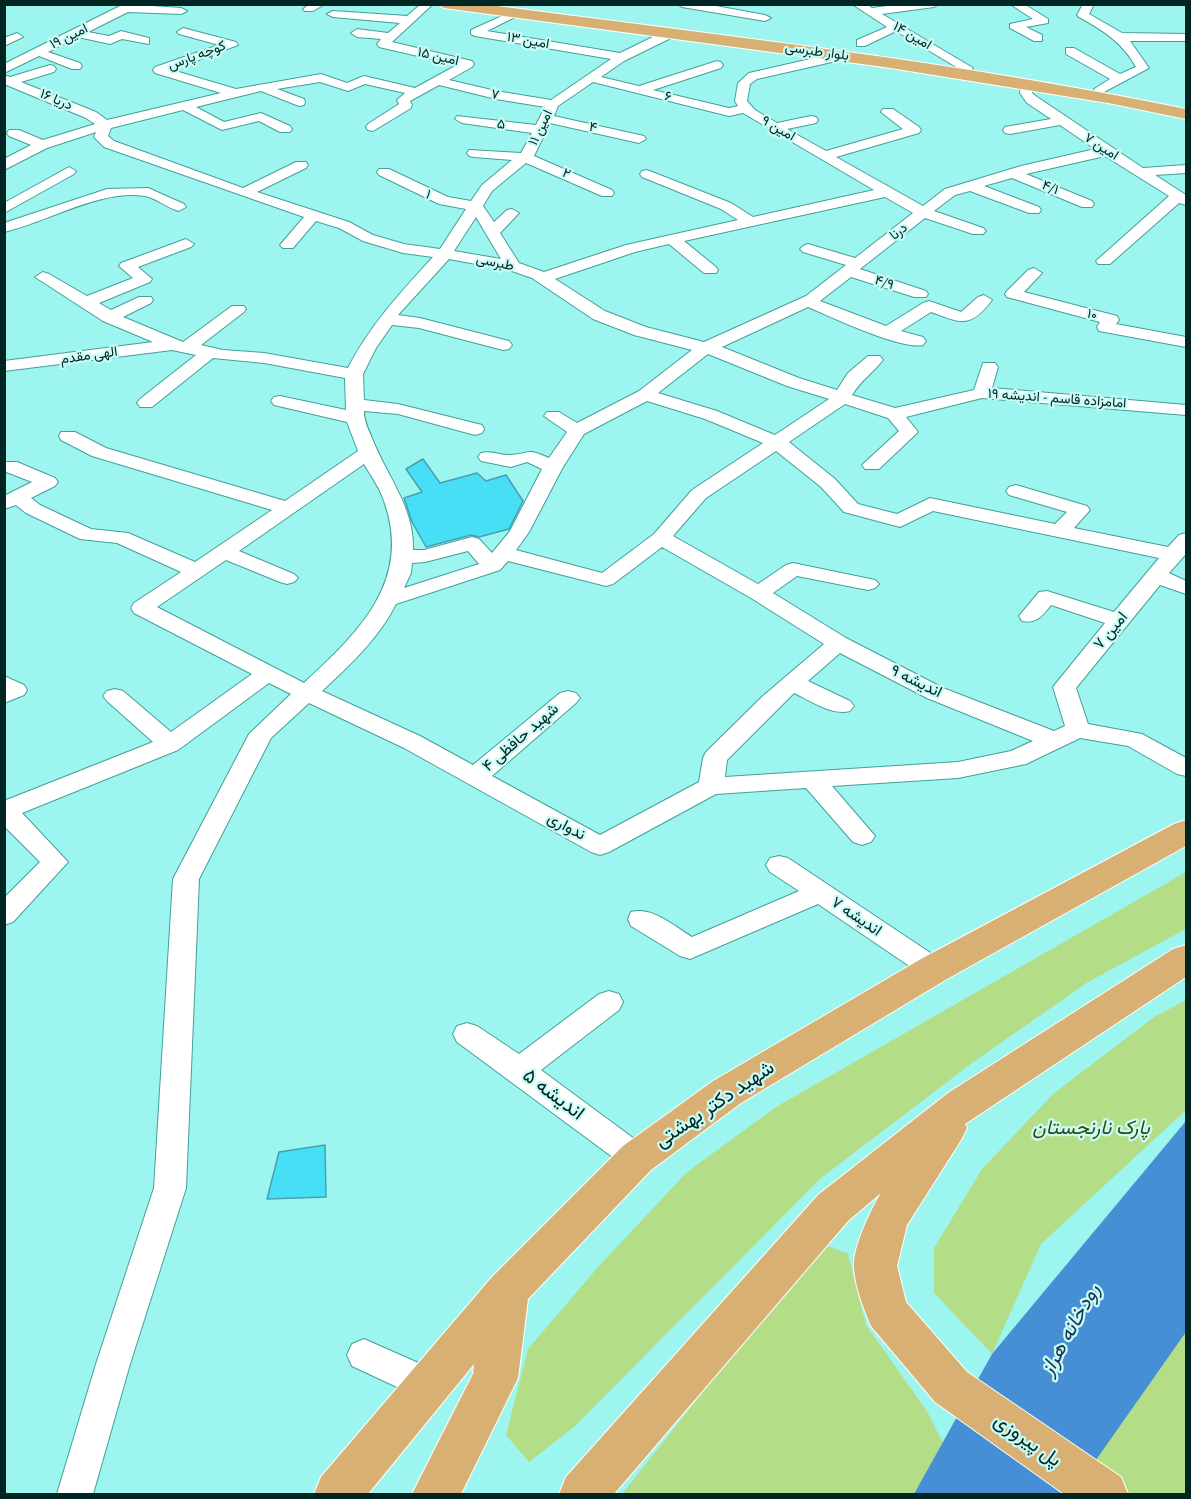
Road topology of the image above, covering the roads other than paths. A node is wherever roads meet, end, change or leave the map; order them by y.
1 (428, 4) edge
2 (444, 4) edge
3 (493, 4) edge
4 (682, 4) edge
5 (857, 4) edge
6 (934, 4) edge
7 (1015, 4) edge
8 (1089, 4) edge
9 (130, 6) edge
10 (709, 6) edge
11 (181, 10) dead end
12 (869, 12) junction
13 (333, 14) dead end
14 (765, 18) dead end
15 (1088, 18) junction
16 (408, 20) junction
17 (517, 20) junction
18 (1055, 20) junction
19 (678, 26) junction
20 (896, 27) junction
21 (183, 32) dead end
22 (77, 33) junction
23 (357, 33) dead end
24 (501, 36) junction
25 (17, 37) dead end
26 (390, 37) junction
27 (1120, 37) junction
28 (1038, 38) dead end
29 (1186, 38) edge
30 (145, 41) dead end
31 (4, 43) edge
32 (861, 43) dead end
33 (642, 47) junction
34 (1070, 51) dead end
35 (38, 52) junction
36 (660, 52) dead end
37 (841, 56) junction
38 (622, 57) junction
39 (717, 65) dead end
40 (76, 66) dead end
41 (967, 68) junction
42 (50, 69) dead end
43 (6, 76) edge
44 (591, 78) junction
45 (1119, 80) junction
46 (438, 81) junction
47 (1027, 84) junction
48 (262, 87) junction
49 (1100, 89) junction
50 (639, 90) junction
51 (416, 92) junction
52 (236, 93) junction
53 (299, 102) dead end
54 (553, 104) junction
55 (183, 105) junction
56 (1186, 106) edge
57 (746, 108) junction
58 (888, 112) dead end
59 (1186, 114) edge
60 (462, 119) dead end
61 (811, 120) dead end
62 (1062, 121) junction
63 (544, 124) junction
64 (105, 125) junction
65 (373, 127) dead end
66 (775, 127) junction
67 (285, 129) dead end
68 (1010, 130) dead end
69 (861, 132) dead end
70 (14, 133) dead end
71 (639, 139) dead end
72 (876, 141) junction
73 (42, 145) junction
74 (1107, 151) junction
75 (474, 153) dead end
76 (823, 156) junction
77 (525, 157) junction
78 (280, 160) dead end
79 (4, 166) edge
80 (1186, 169) edge
81 (69, 171) dead end
82 (384, 172) dead end
83 (1140, 172) junction
84 (1012, 173) junction
85 (647, 174) dead end
86 (971, 186) junction
87 (886, 192) junction
88 (244, 193) junction
89 (607, 193) dead end
90 (1182, 198) edge
91 (1088, 204) dead end
92 (476, 206) junction
93 (179, 207) dead end
94 (4, 209) edge
95 (1034, 210) dead end
96 (512, 213) dead end
97 (924, 213) junction
98 (313, 215) junction
99 (751, 222) junction
100 (4, 228) edge
101 (978, 231) dead end
102 (492, 232) junction
103 (672, 239) junction
104 (186, 244) dead end
105 (288, 245) dead end
106 (808, 249) dead end
107 (444, 255) junction
108 (1104, 261) dead end
109 (513, 266) junction
110 (853, 268) junction
111 (710, 270) dead end
112 (1034, 273) dead end
113 (43, 277) dead end
114 (542, 278) junction
115 (920, 294) dead end
116 (145, 300) dead end
117 (984, 300) dead end
118 (807, 301) junction
119 (84, 303) junction
120 (238, 309) dead end
121 (109, 317) junction
122 (387, 319) junction
123 (887, 333) junction
124 (917, 341) dead end
125 (1186, 342) edge
126 (503, 345) dead end
127 (180, 346) junction
128 (705, 348) junction
129 (4, 351) edge
130 (210, 352) junction
131 (874, 360) dead end
132 (12, 366) edge
133 (989, 367) dead end
134 (354, 374) junction
135 (4, 378) edge
136 (982, 393) junction
137 (645, 395) junction
138 (841, 399) junction
139 (279, 401) dead end
140 (146, 403) dead end
141 (1186, 410) edge
142 (354, 411) junction
143 (894, 414) junction
144 (553, 416) dead end
145 (577, 430) junction
146 (68, 436) dead end
147 (775, 441) junction
148 (459, 445) dead end
149 (368, 453) junction
150 (488, 457) dead end
151 (872, 465) dead end
152 (10, 466) dead end
153 (552, 467) junction
154 (1016, 490) dead end
155 (11, 500) edge
156 (287, 508) junction
157 (1060, 531) junction
158 (661, 538) junction
159 (1181, 547) edge
160 (224, 552) junction
161 (402, 557) junction
162 (498, 560) junction
163 (197, 570) junction
164 (1157, 576) junction
165 (287, 578) dead end
166 (868, 584) dead end
167 (1186, 588) edge
168 (759, 593) junction
169 (387, 600) junction
170 (1030, 616) dead end
171 (1120, 621) junction
172 (838, 643) junction
173 (268, 674) junction
174 (4, 683) edge
175 (792, 683) junction
176 (306, 693) junction
177 (4, 696) edge
178 (115, 696) dead end
179 (568, 698) dead end
180 (842, 706) dead end
181 (1078, 730) junction
182 (1054, 740) junction
183 (170, 744) junction
184 (1186, 768) edge
185 (475, 777) junction
186 (812, 779) junction
187 (711, 786) junction
188 (5, 810) edge
189 (1186, 832) edge
190 (862, 836) dead end
191 (779, 865) dead end
192 (819, 893) junction
193 (4, 915) edge
194 (641, 919) dead end
195 (1186, 960) edge
196 (934, 969) junction
197 (609, 1002) dead end
198 (467, 1034) dead end
199 (519, 1070) junction
200 (962, 1104) junction
201 (637, 1158) junction
202 (507, 1291) junction
203 (364, 1355) dead end
204 (429, 1385) junction
205 (1101, 1493) edge
206 (75, 1494) edge
207 (338, 1494) edge
208 (436, 1494) edge
209 (583, 1494) edge

1 - 16 street
2 - 17 main road, بلوار طبرسی
3 - 19 main road, بلوار طبرسی
4 - 10 street
5 - 12 street, امین ۱۴
6 - 12 street
7 - 18 street
8 - 15 street
9 - 11 street
9 - 22 street, امین ۱۹
10 - 14 street
10 - 19 street, امین ۱۱
12 - 20 street, امین ۱۴
13 - 16 street
15 - 18 street
15 - 27 street
16 - 26 street
17 - 19 main road, بلوار طبرسی
17 - 24 street
17 - 24 street, امین ۱۳
18 - 28 street
19 - 33 street, امین ۱۱
19 - 37 main road, بلوار طبرسی
19 - 41 main road, بلوار طبرسی
20 - 32 street
20 - 41 street, امین ۱۴
21 - 52 street, کوچه پارس
22 - 30 street
22 - 35 street, امین ۱۹
23 - 26 street
24 - 38 street, امین ۱۳
25 - 31 street
26 - 46 street, امین ۱۵
27 - 29 street
27 - 45 street
33 - 36 street
33 - 38 street, امین ۱۱
34 - 45 street
35 - 40 street
35 - 43 street, امین ۱۹
37 - 47 main road, بلوار طبرسی
37 - 57 street, امین ۹
38 - 44 street, امین ۱۱
39 - 50 street
41 - 49 main road, بلوار طبرسی
42 - 43 street
43 - 64 street, دریا ۱۶
44 - 50 street, ۶
44 - 54 street, امین ۱۱
45 - 49 street
46 - 51 street, امین ۱۵
46 - 54 street, ۷
47 - 59 main road, بلوار طبرسی
47 - 62 street, امین ۷
48 - 51 street
48 - 52 street
48 - 53 street
49 - 56 main road, بلوار طبرسی
50 - 57 street, ۶
51 - 65 street, امین ۱۵
52 - 55 street
54 - 63 street, امین ۱۱
55 - 64 street
55 - 67 street
57 - 66 street, امین ۹
58 - 72 street
60 - 63 street, ۵
61 - 66 street
62 - 68 street
62 - 74 street, امین ۷
63 - 71 street, ۴
63 - 77 street, امین ۱۱
64 - 73 street
64 - 88 street, طبرسی
66 - 76 street, امین ۹
69 - 72 street
70 - 73 street
72 - 76 street
73 - 79 street
74 - 83 street, امین ۷
74 - 84 street, درنا
75 - 77 street, ۲
76 - 87 street, امین ۹
77 - 89 street, ۲
77 - 92 street, امین ۱۱
78 - 88 street
80 - 83 street
81 - 94 street
82 - 92 street, ۱
83 - 90 street, امین ۷
84 - 86 street, درنا
84 - 91 street, ۴/۱
85 - 99 street
86 - 95 street
86 - 97 street, درنا
87 - 97 street, امین ۹
87 - 99 street
88 - 98 street, طبرسی
90 - 108 street
92 - 102 street
92 - 107 street, امین ۱۱
93 - 100 street
96 - 102 street
97 - 101 street, امین ۹
97 - 110 street, درنا
98 - 105 street
98 - 107 street, طبرسی
99 - 103 street
102 - 109 street
103 - 111 street
103 - 114 street
104 - 119 street
106 - 110 street, ۴/۹
107 - 109 street, طبرسی
107 - 122 street, امین ۱۱
109 - 114 street, طبرسی
110 - 115 street, ۴/۹
110 - 118 street, درنا
112 - 125 street, ۱۰
113 - 119 street
114 - 128 street, طبرسی
116 - 121 street
117 - 123 street
118 - 123 street
118 - 128 street, درنا
119 - 121 street
120 - 127 street
121 - 127 street
122 - 126 street
122 - 134 street, امین ۱۱
123 - 124 street
127 - 130 street
127 - 132 street, الهی مقدم
128 - 137 street, درنا
128 - 138 street, طبرسی
129 - 132 street
130 - 134 street
130 - 140 street
131 - 138 street
132 - 135 street
133 - 136 street
134 - 142 street
136 - 141 street, امامزاده قاسم - اندیشه ۱۹
136 - 143 street, امامزاده قاسم - اندیشه ۱۹
137 - 145 street, درنا
137 - 147 street
138 - 143 street, طبرسی
138 - 147 street
139 - 142 street
142 - 148 street
142 - 149 street
143 - 151 street
144 - 145 street
145 - 153 street
146 - 156 street
147 - 157 street
147 - 158 street
149 - 156 street
149 - 161 street
150 - 153 street
152 - 155 street
153 - 162 street
154 - 157 street
155 - 163 street
156 - 160 street
157 - 159 street
158 - 162 street
158 - 168 street, اندیشه ۹
159 - 164 street, امین ۷
160 - 163 street
160 - 165 street
161 - 162 street
161 - 169 street
162 - 169 street
163 - 173 street, ندواری
164 - 167 street
164 - 171 street, امین ۷
166 - 168 street
168 - 172 street, اندیشه ۹
169 - 176 street
170 - 171 street
171 - 181 street, امین ۷
172 - 175 street
172 - 182 street, اندیشه ۹
173 - 176 street, ندواری
173 - 183 street
174 - 177 street
175 - 180 street
175 - 187 street
176 - 185 street, ندواری
176 - 206 street
178 - 183 street
179 - 185 street, شهید حافظی ۴
181 - 182 street
181 - 184 street
182 - 186 street, ندواری
183 - 188 street
185 - 187 street, ندواری
186 - 187 street, ندواری
186 - 190 street
188 - 193 street
189 - 196 main road, شهید دکتر بهشتی
191 - 192 street, اندیشه ۷
192 - 194 street
192 - 196 street, اندیشه ۷
195 - 200 main road
196 - 201 main road, شهید دکتر بهشتی
197 - 199 street
198 - 199 street, اندیشه ۵
199 - 201 street, اندیشه ۵
200 - 205 main road, پل پیروزی
200 - 209 main road
201 - 202 main road, شهید دکتر بهشتی
202 - 204 main road, شهید دکتر بهشتی
202 - 208 main road
203 - 204 street
204 - 207 main road, شهید دکتر بهشتی

